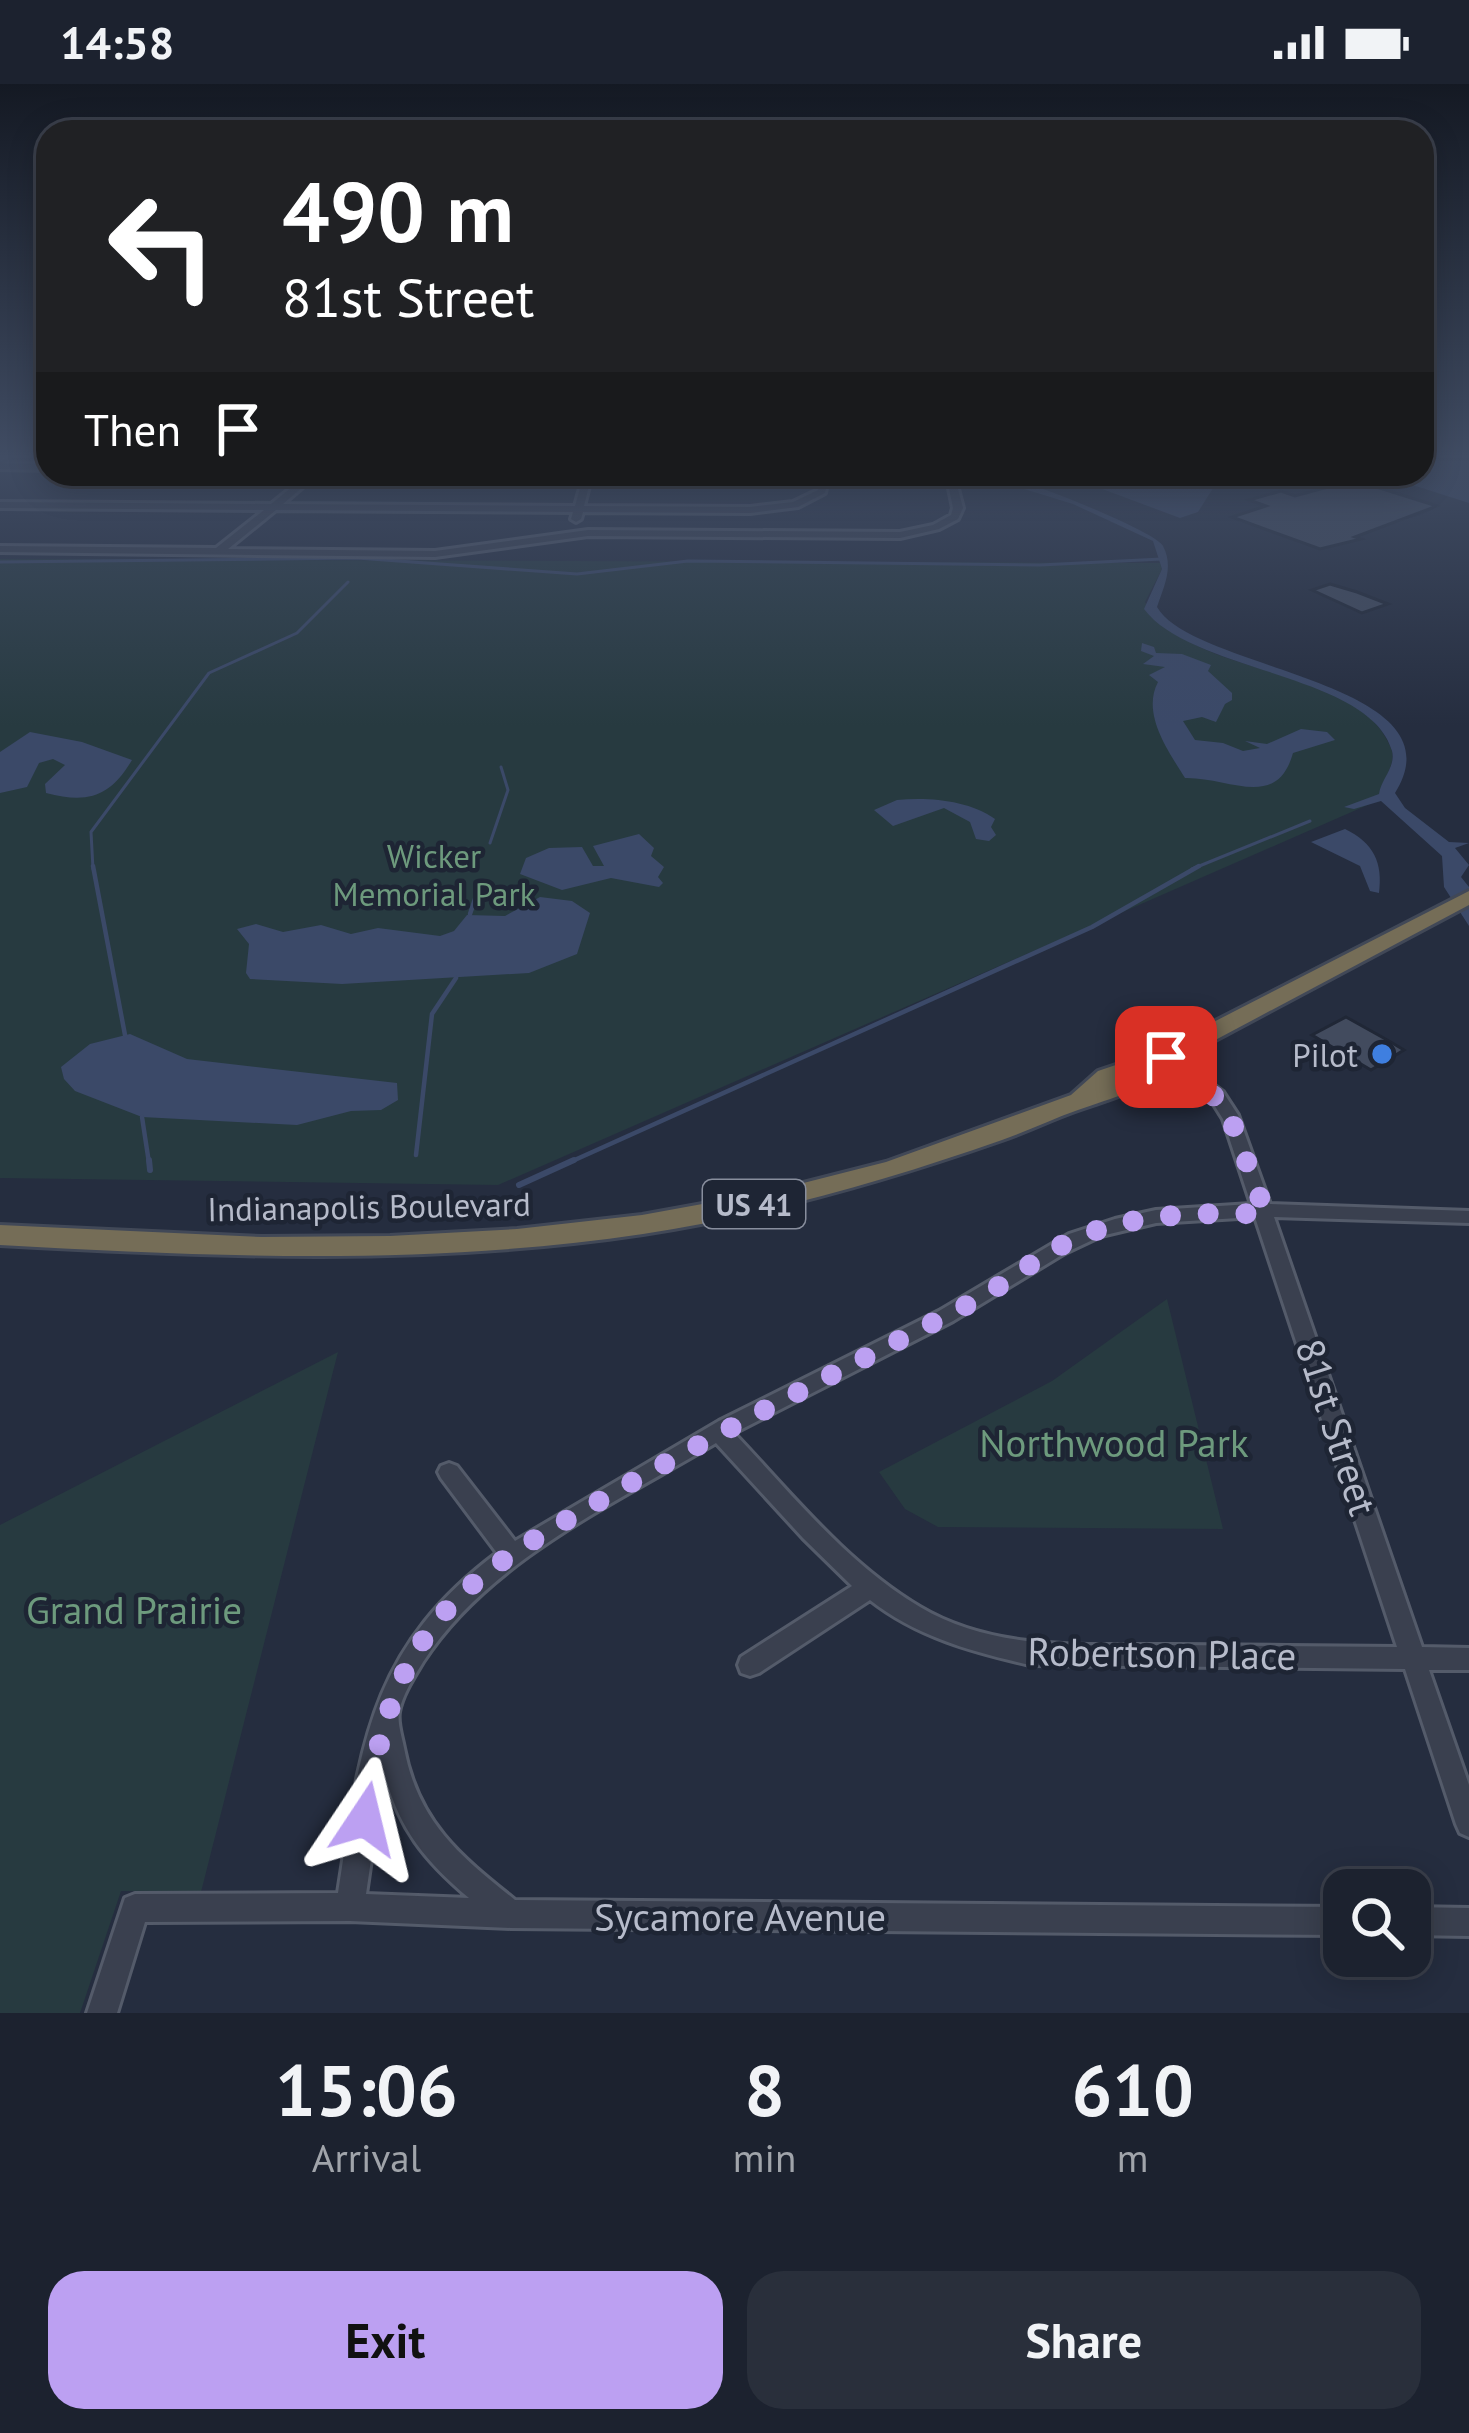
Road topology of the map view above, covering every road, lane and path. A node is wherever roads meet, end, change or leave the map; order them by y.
1 (225, 546) edge
2 (509, 546) edge
3 (0, 549) edge
4 (220, 550) junction
5 (1469, 897) edge
6 (1166, 1057) junction
7 (1266, 1214) junction
8 (1466, 1222) edge
9 (0, 1235) edge
10 (719, 1432) junction
11 (449, 1472) dead end
12 (511, 1552) junction
13 (869, 1588) junction
14 (1414, 1658) junction
15 (1469, 1659) edge
16 (751, 1665) dead end
17 (385, 1714) junction
18 (1469, 1824) edge
19 (350, 1907) junction
20 (511, 1915) junction
21 (1323, 1921) edge
22 (1431, 1922) edge
23 (1469, 1922) edge
24 (103, 2013) edge

1 - 4 street
2 - 4 street
3 - 4 street
5 - 6 highway, Indianapolis Boulevard / US 41
6 - 7 street, 81st Street
6 - 9 highway, Indianapolis Boulevard / US 41
7 - 8 street
7 - 10 street
7 - 14 street, 81st Street
10 - 12 street
10 - 13 street, Robertson Place
11 - 12 street
12 - 17 street
13 - 14 street, Robertson Place
13 - 16 street
14 - 15 street, Robertson Place
14 - 18 street, 81st Street
17 - 19 street
17 - 20 street
19 - 20 street, Sycamore Avenue
19 - 24 street, Sycamore Avenue
20 - 21 street, Sycamore Avenue
22 - 23 street

